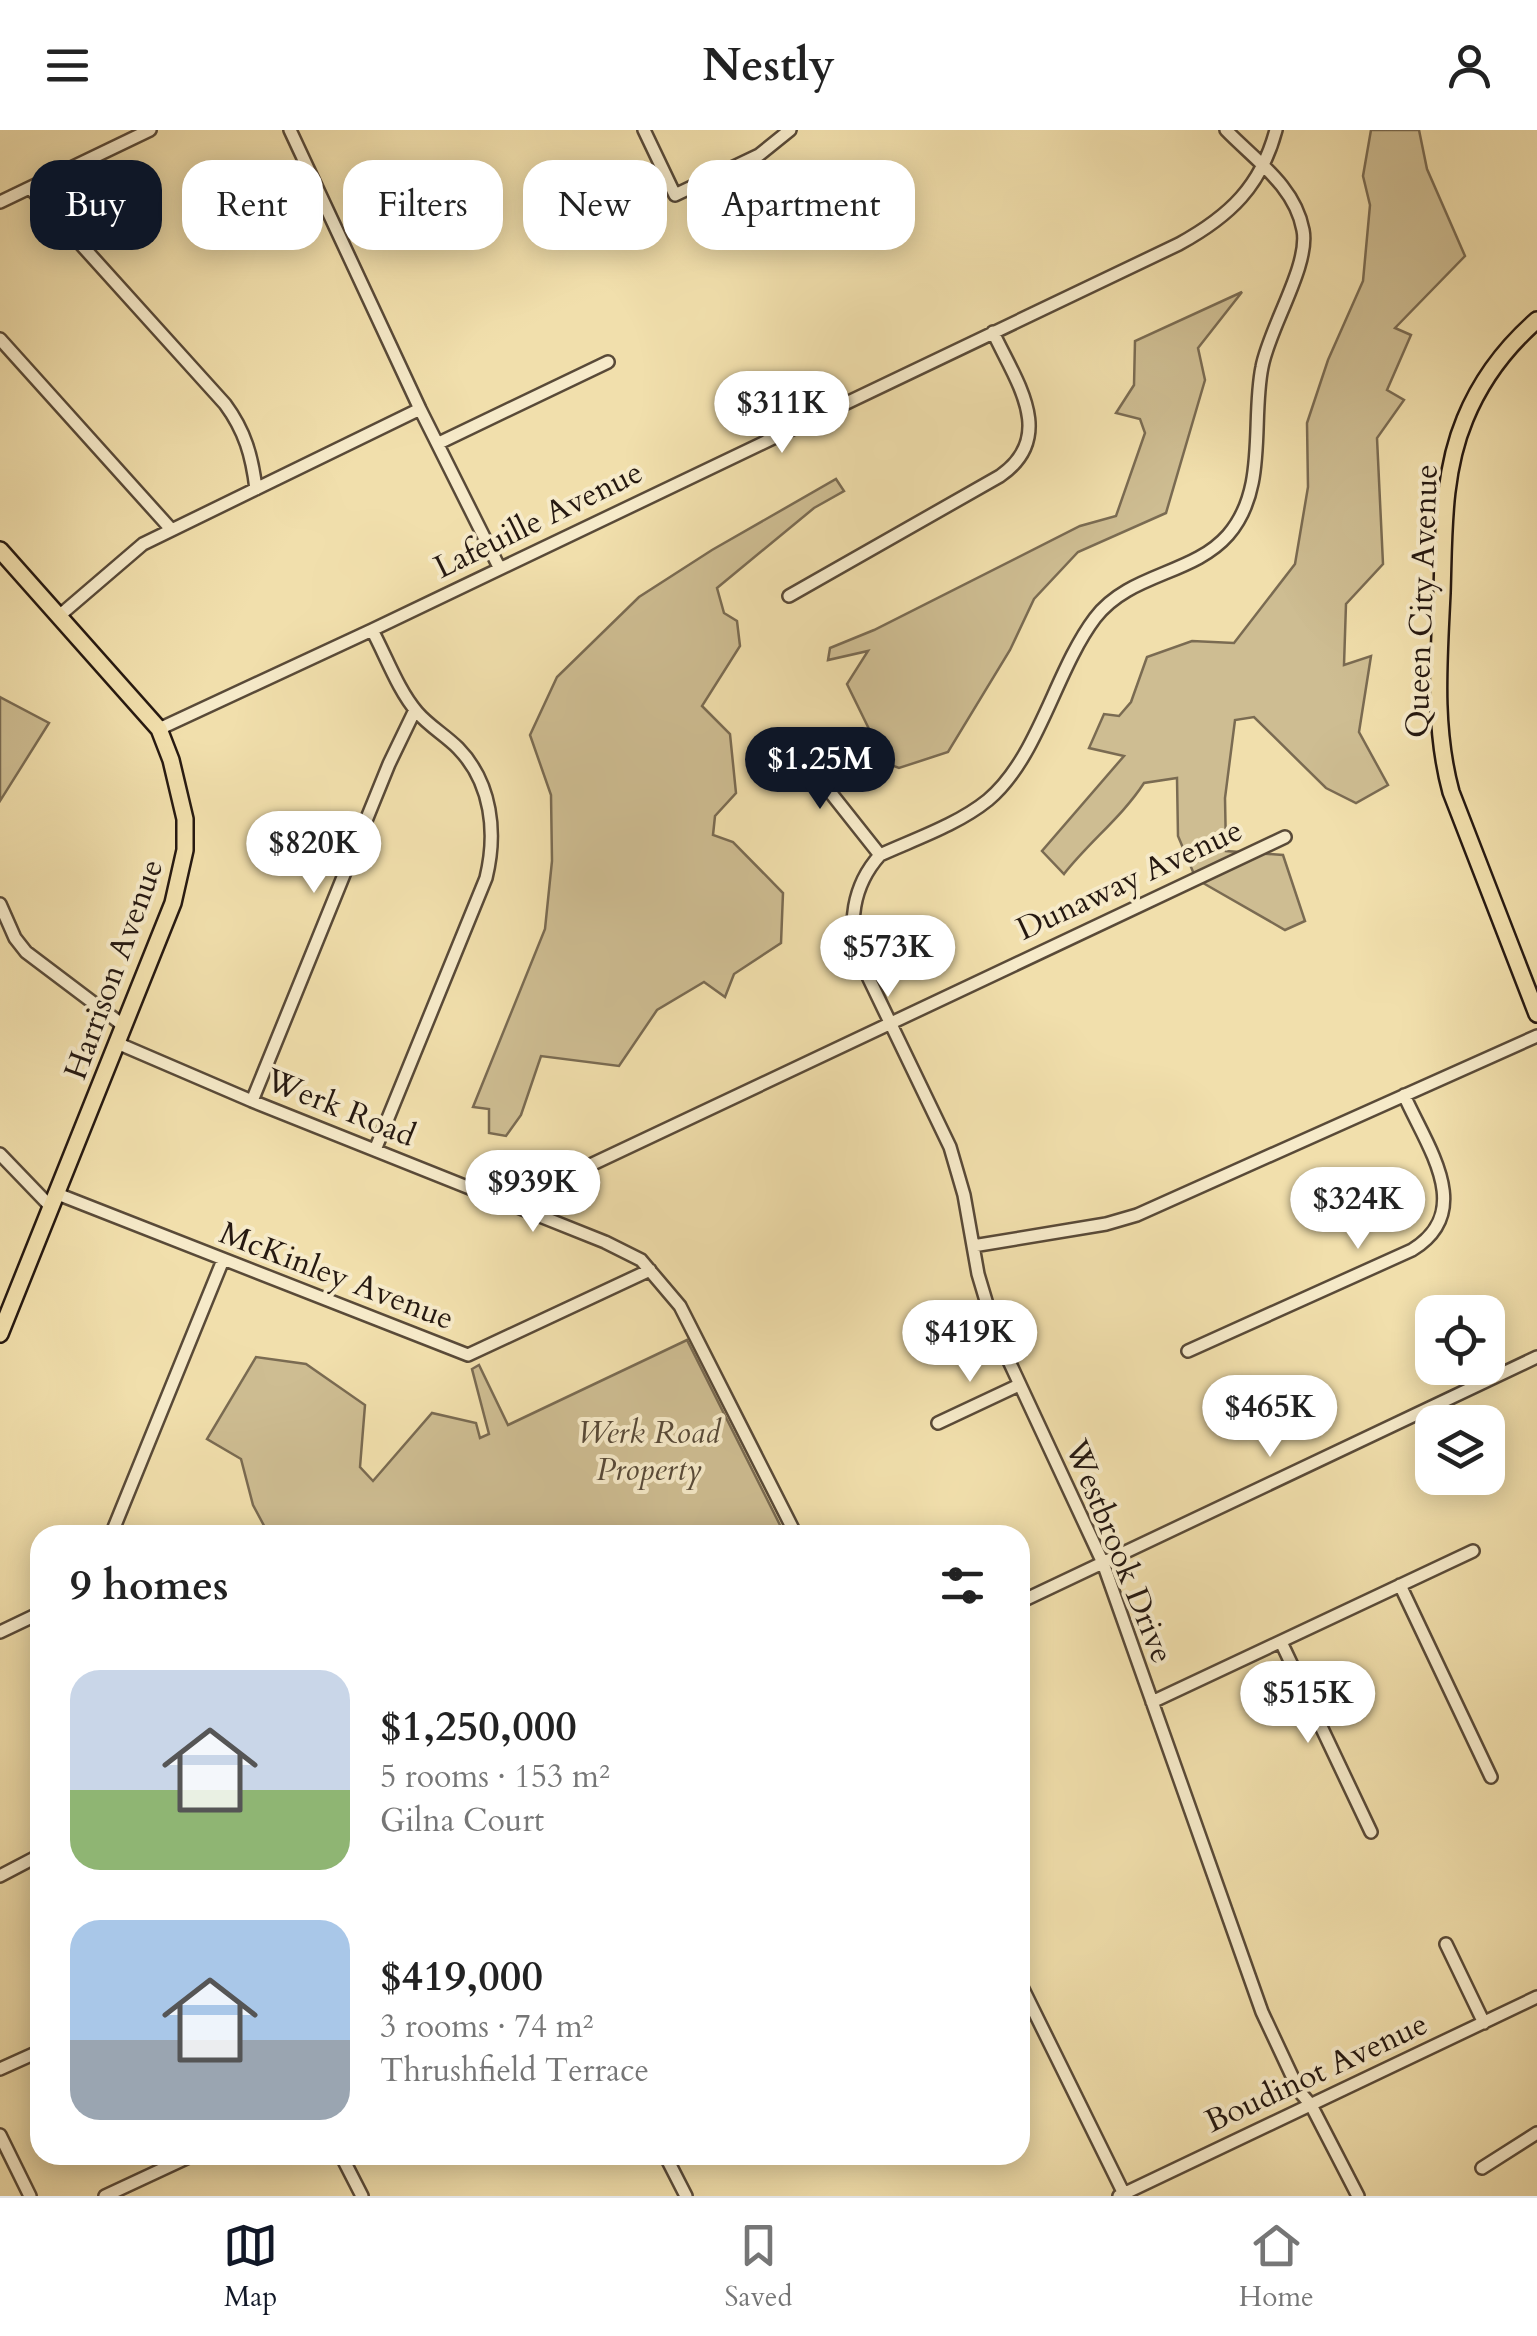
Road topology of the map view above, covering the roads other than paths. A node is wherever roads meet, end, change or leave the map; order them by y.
1 (150, 130) edge
2 (290, 130) edge
3 (644, 130) edge
4 (790, 130) edge
5 (1226, 130) edge
6 (1276, 130) edge
7 (88, 160) edge
8 (1263, 168) junction
9 (30, 188) edge
10 (0, 202) edge
11 (86, 250) edge
12 (1537, 320) edge
13 (993, 332) junction
14 (0, 339) edge
15 (608, 362) dead end
16 (420, 410) junction
17 (439, 443) junction
18 (256, 489) junction
19 (170, 528) junction
20 (0, 550) edge
21 (499, 567) junction
22 (788, 596) dead end
23 (60, 616) junction
24 (372, 630) junction
25 (415, 710) junction
26 (158, 729) junction
27 (792, 744) dead end
28 (1284, 837) dead end
29 (880, 855) junction
30 (0, 904) edge
31 (1537, 1014) edge
32 (890, 1022) junction
33 (124, 1026) junction
34 (1537, 1036) edge
35 (118, 1042) junction
36 (1404, 1095) junction
37 (252, 1102) junction
38 (375, 1150) junction
39 (0, 1154) edge
40 (53, 1200) junction
41 (510, 1203) junction
42 (973, 1246) junction
43 (223, 1260) junction
44 (650, 1270) junction
45 (0, 1334) edge
46 (1188, 1351) dead end
47 (1537, 1357) edge
48 (1020, 1385) junction
49 (938, 1423) dead end
50 (115, 1525) edge
51 (791, 1525) edge
52 (1473, 1551) dead end
53 (1103, 1563) junction
54 (1400, 1585) junction
55 (1030, 1597) edge
56 (30, 1618) edge
57 (0, 1632) edge
58 (1282, 1642) junction
59 (1152, 1702) junction
60 (1490, 1776) dead end
61 (1371, 1832) dead end
62 (30, 1860) edge
63 (0, 1876) edge
64 (1446, 1944) dead end
65 (1537, 1998) edge
66 (1030, 2004) edge
67 (1484, 2022) junction
68 (30, 2056) edge
69 (0, 2069) edge
70 (1311, 2105) junction
71 (1537, 2133) edge
72 (0, 2135) edge
73 (172, 2165) edge
74 (346, 2165) edge
75 (670, 2165) edge
76 (1482, 2168) dead end
77 (1123, 2195) edge
78 (30, 2196) edge
79 (105, 2196) edge
80 (362, 2196) edge
81 (686, 2196) edge
82 (1358, 2196) edge

1 - 7 street
2 - 16 street
3 - 4 street
5 - 8 street
6 - 8 street, Lafeuille Avenue
8 - 13 street, Lafeuille Avenue
8 - 29 street
9 - 10 street
11 - 18 street
12 - 31 main road, Queen City Avenue
13 - 21 street, Lafeuille Avenue
13 - 22 street
14 - 19 street
15 - 17 street
16 - 17 street
16 - 18 street
17 - 21 street
18 - 19 street
19 - 23 street
20 - 23 main road, Harrison Avenue
21 - 24 street, Lafeuille Avenue
23 - 26 main road, Harrison Avenue
24 - 25 street
24 - 26 street, Lafeuille Avenue
25 - 37 street
25 - 38 street
26 - 33 main road, Harrison Avenue
27 - 29 street
28 - 32 street, Dunaway Avenue
29 - 32 street, Westbrook Drive
30 - 33 street
32 - 41 street, Dunaway Avenue
32 - 42 street, Westbrook Drive
33 - 35 main road, Harrison Avenue
34 - 36 street
35 - 37 street, Werk Road
35 - 40 main road, Harrison Avenue
36 - 42 street
36 - 46 street
37 - 38 street, Werk Road
38 - 41 street, Werk Road
39 - 40 street, McKinley Avenue
40 - 43 street, McKinley Avenue
40 - 45 main road, Harrison Avenue
41 - 44 street, Werk Road
42 - 48 street, Westbrook Drive
43 - 44 street, McKinley Avenue
43 - 50 street
44 - 51 street, Werk Road
47 - 53 street
48 - 49 street
48 - 53 street, Westbrook Drive
52 - 54 street
53 - 55 street
53 - 59 street, Westbrook Drive
54 - 58 street
54 - 60 street
56 - 57 street
58 - 59 street
58 - 61 street
59 - 70 street, Westbrook Drive
62 - 63 street
64 - 67 street
65 - 67 street, Boudinot Avenue
66 - 77 street
67 - 70 street, Boudinot Avenue
68 - 69 street
70 - 77 street, Boudinot Avenue
70 - 82 street, Westbrook Drive
71 - 76 street
72 - 78 street
73 - 79 street
74 - 80 street
75 - 81 street

